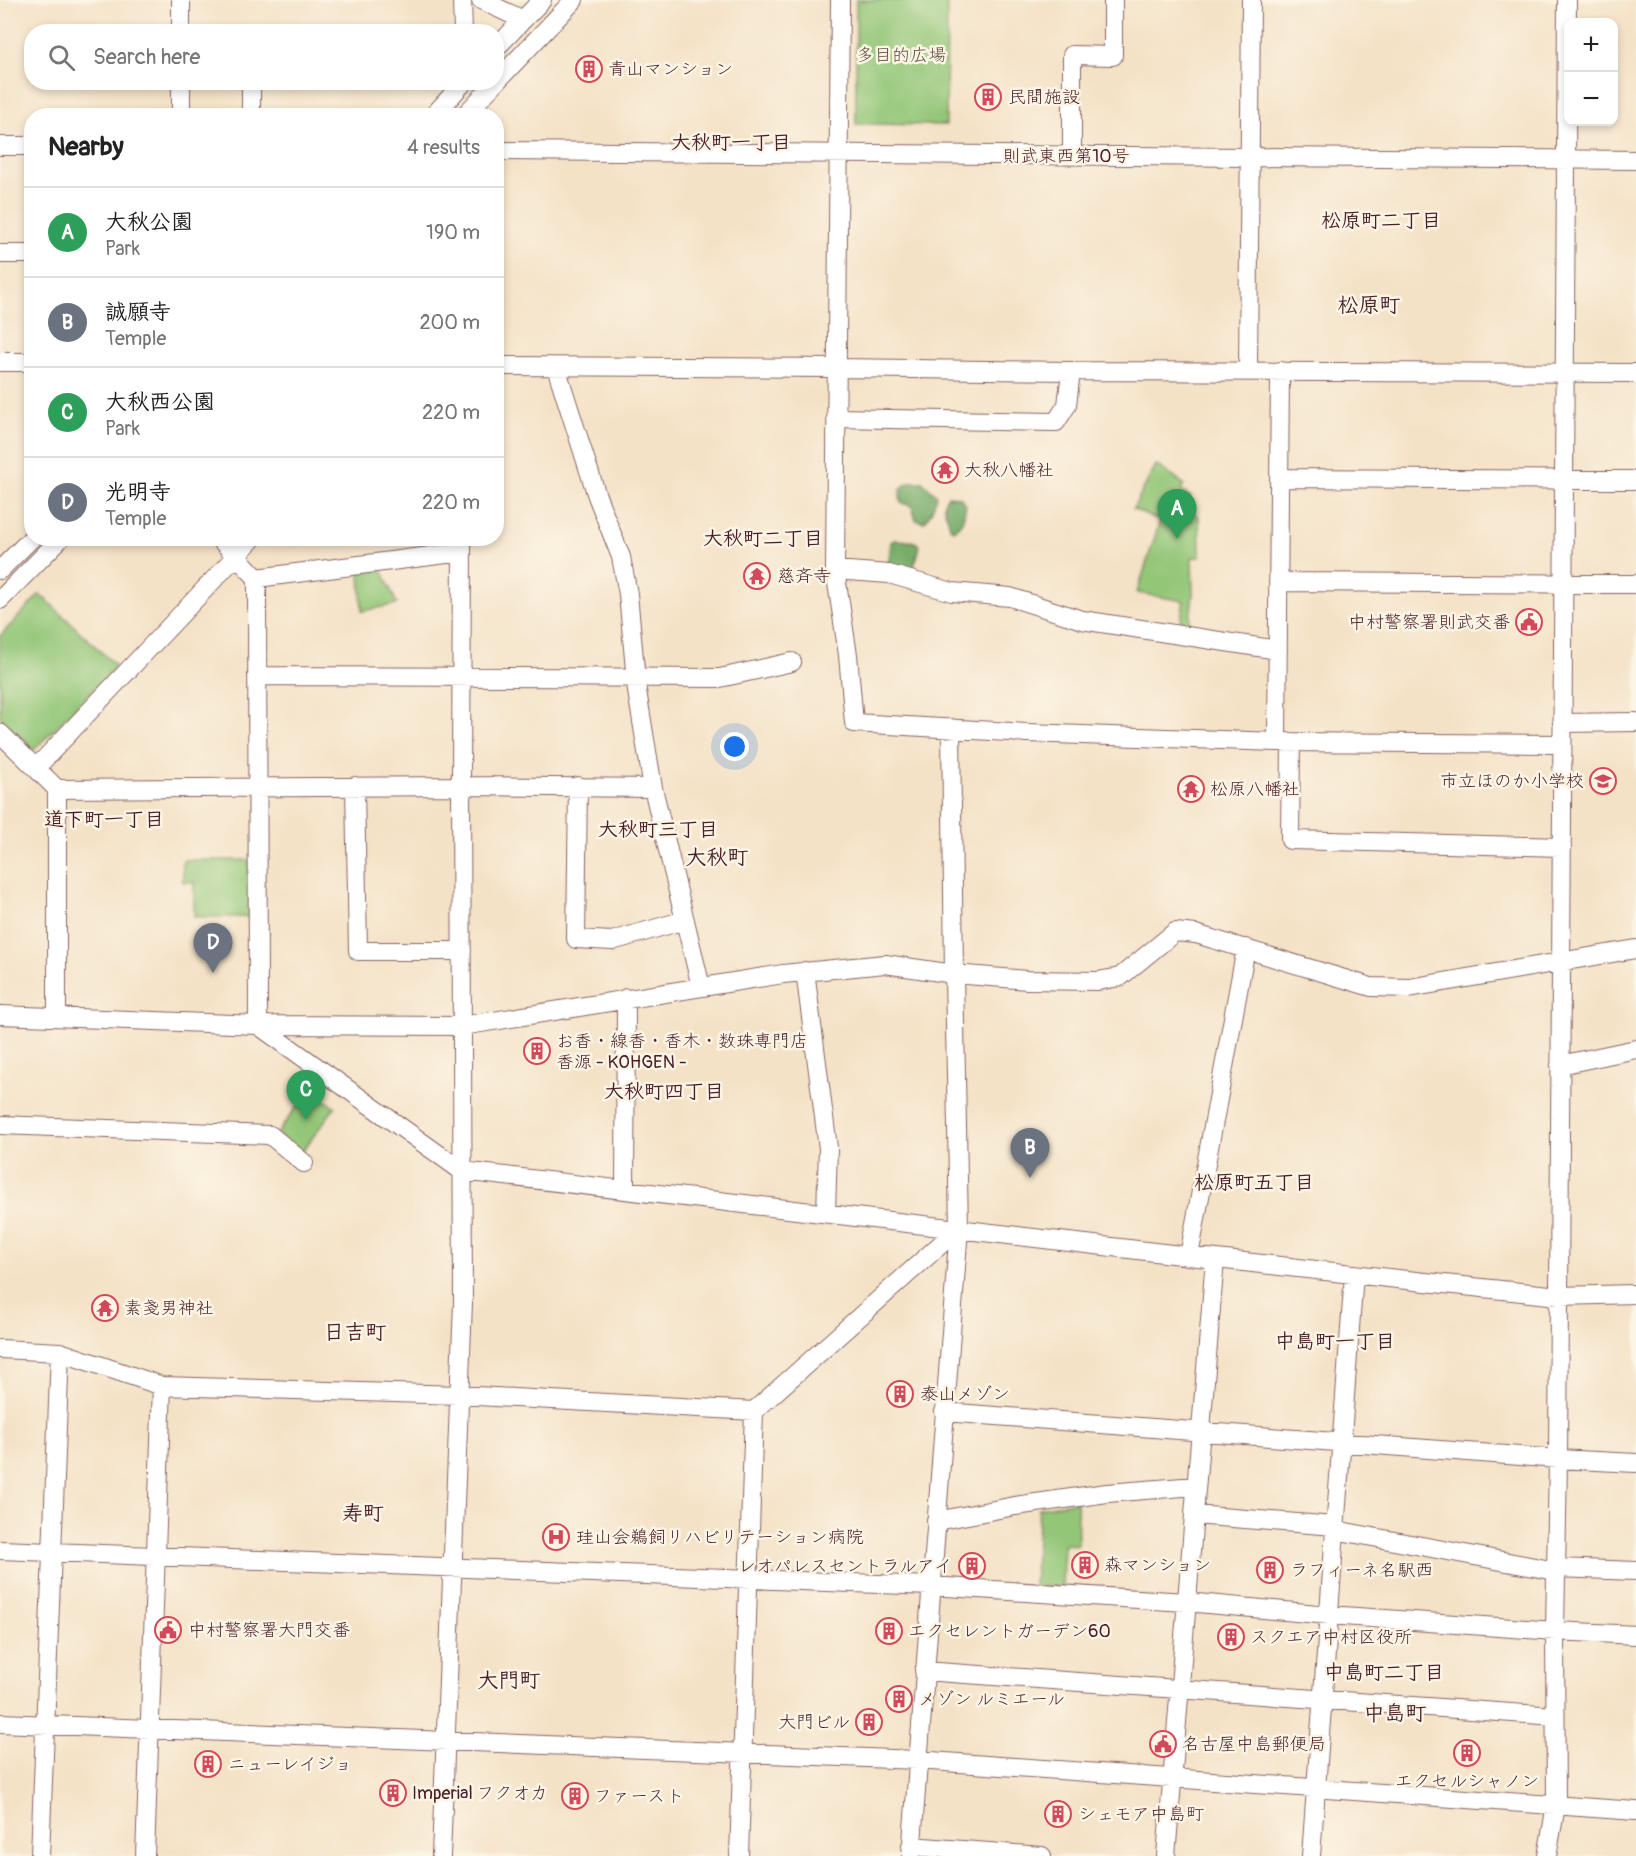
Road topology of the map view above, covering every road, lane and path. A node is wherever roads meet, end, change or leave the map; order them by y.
1 (181, 0) edge
2 (462, 0) edge
3 (481, 0) edge
4 (542, 0) edge
5 (574, 0) edge
6 (840, 0) edge
7 (1113, 0) edge
8 (1251, 0) edge
9 (1567, 0) edge
10 (523, 20) junction
11 (181, 24) edge
12 (463, 24) edge
13 (504, 40) edge
14 (504, 74) edge
15 (181, 90) edge
16 (251, 90) edge
17 (457, 90) edge
18 (463, 90) edge
19 (488, 90) edge
20 (181, 108) edge
21 (251, 108) edge
22 (440, 108) edge
23 (464, 108) edge
24 (472, 108) edge
25 (0, 146) edge
26 (24, 147) edge
27 (504, 151) edge
28 (839, 154) junction
29 (1072, 156) junction
30 (1250, 158) junction
31 (1566, 160) junction
32 (1636, 160) edge
33 (0, 254) edge
34 (24, 254) edge
35 (0, 362) edge
36 (24, 362) edge
37 (504, 366) edge
38 (556, 366) junction
39 (837, 368) junction
40 (1071, 371) junction
41 (1248, 371) junction
42 (1280, 371) junction
43 (1564, 372) junction
44 (1636, 372) edge
45 (836, 418) junction
46 (1279, 478) junction
47 (1564, 480) junction
48 (1636, 480) edge
49 (24, 546) edge
50 (53, 546) edge
51 (227, 546) edge
52 (245, 546) edge
53 (456, 546) edge
54 (462, 546) edge
55 (236, 556) junction
56 (0, 570) edge
57 (835, 570) junction
58 (257, 578) junction
59 (1278, 582) junction
60 (1563, 583) junction
61 (1636, 584) edge
62 (0, 600) edge
63 (1278, 650) junction
64 (792, 662) dead end
65 (257, 676) junction
66 (462, 678) junction
67 (636, 678) junction
68 (1636, 722) edge
69 (1562, 723) junction
70 (951, 728) junction
71 (0, 733) edge
72 (1284, 742) junction
73 (1562, 744) junction
74 (36, 768) junction
75 (355, 786) junction
76 (461, 786) junction
77 (578, 786) junction
78 (256, 787) junction
79 (653, 788) junction
80 (57, 789) junction
81 (1562, 847) junction
82 (685, 920) junction
83 (1246, 948) junction
84 (1636, 949) edge
85 (462, 951) junction
86 (1561, 961) junction
87 (805, 971) junction
88 (954, 974) junction
89 (701, 987) junction
90 (626, 998) junction
91 (0, 1015) edge
92 (57, 1017) junction
93 (258, 1025) junction
94 (462, 1026) junction
95 (1636, 1049) edge
96 (1560, 1065) junction
97 (0, 1125) edge
98 (304, 1163) dead end
99 (462, 1171) junction
100 (624, 1190) junction
101 (826, 1213) junction
102 (959, 1228) junction
103 (1189, 1256) junction
104 (1215, 1259) junction
105 (1354, 1274) junction
106 (1636, 1294) edge
107 (1559, 1296) junction
108 (0, 1349) edge
109 (60, 1352) junction
110 (162, 1386) junction
111 (459, 1395) junction
112 (754, 1411) junction
113 (944, 1412) junction
114 (1201, 1432) junction
115 (1341, 1442) junction
116 (1557, 1459) junction
117 (1636, 1463) edge
118 (1196, 1486) junction
119 (1194, 1515) junction
120 (936, 1521) junction
121 (1335, 1528) junction
122 (0, 1550) edge
123 (52, 1552) junction
124 (156, 1555) junction
125 (452, 1567) junction
126 (1556, 1569) junction
127 (1636, 1571) edge
128 (749, 1579) junction
129 (931, 1586) junction
130 (1186, 1602) junction
131 (1329, 1615) junction
132 (1555, 1631) junction
133 (1636, 1635) edge
134 (924, 1671) junction
135 (1179, 1690) junction
136 (1323, 1699) junction
137 (1555, 1716) junction
138 (0, 1723) edge
139 (45, 1725) junction
140 (149, 1729) junction
141 (446, 1740) junction
142 (742, 1752) junction
143 (917, 1760) junction
144 (1171, 1778) junction
145 (1316, 1788) junction
146 (1556, 1806) junction
147 (1636, 1811) edge
148 (911, 1851) edge
149 (40, 1856) edge
150 (145, 1856) edge
151 (441, 1856) edge
152 (739, 1856) edge
153 (1042, 1856) edge
154 (1166, 1856) edge
155 (1311, 1856) edge
156 (1547, 1856) edge

1 - 11 street
2 - 12 street
3 - 10 street
4 - 10 street
5 - 14 street
6 - 28 street
7 - 29 street
8 - 30 street
9 - 31 street
10 - 13 street
15 - 20 street
16 - 21 street
17 - 22 street
18 - 23 street
19 - 24 street
25 - 26 street
27 - 28 street, 則武東西第10号
28 - 29 street, 則武東西第10号
28 - 39 street
29 - 30 street, 則武東西第10号
30 - 31 street, 則武東西第10号
30 - 41 street
31 - 32 street, 則武東西第10号
31 - 43 street
33 - 34 street
35 - 36 street
37 - 38 street
38 - 39 street
38 - 67 street
39 - 40 street
39 - 45 street
40 - 41 street
40 - 45 street
41 - 42 street
42 - 43 street
42 - 46 street
43 - 44 street
43 - 47 street
45 - 57 street
46 - 47 street
46 - 59 street
47 - 48 street
47 - 60 street
49 - 56 street
50 - 62 street
51 - 55 street
52 - 55 street
53 - 58 street
54 - 66 street
55 - 58 street
55 - 74 street
57 - 63 street
57 - 70 street
58 - 65 street
59 - 60 street
59 - 63 street
60 - 61 street
60 - 69 street
63 - 72 street
64 - 67 street
65 - 66 street
65 - 78 street
66 - 67 street
66 - 76 street
67 - 79 street
68 - 69 street
69 - 73 street
70 - 72 street
70 - 88 street
71 - 74 street
72 - 73 street
72 - 81 street
73 - 81 street
74 - 80 street
75 - 76 street
75 - 78 street
75 - 85 street
76 - 77 street
76 - 85 street
77 - 79 street
77 - 82 street
78 - 80 street
78 - 93 street
79 - 82 street
80 - 92 street
81 - 86 street
82 - 89 street
83 - 86 street
83 - 88 street
83 - 103 street
84 - 86 street
85 - 94 street
86 - 96 street
87 - 88 street
87 - 89 street
87 - 101 street
88 - 102 street
89 - 90 street
90 - 94 street
90 - 100 street
91 - 92 street
92 - 93 street
93 - 94 street
93 - 99 street
94 - 99 street
95 - 96 street
96 - 107 street
97 - 98 street
99 - 100 street
99 - 111 street
100 - 101 street
101 - 102 street
102 - 103 street
102 - 112 street
102 - 113 street
103 - 104 street
104 - 105 street
104 - 114 street
105 - 107 street
105 - 115 street
106 - 107 street
107 - 116 street
108 - 109 street
109 - 110 street
109 - 123 street
110 - 111 street
110 - 124 street
111 - 112 street
111 - 125 street
112 - 128 street
113 - 114 street
113 - 120 street
114 - 115 street
114 - 118 street
115 - 116 street
115 - 121 street
116 - 117 street
116 - 126 street
118 - 119 street
118 - 120 street
119 - 121 street
119 - 130 street
120 - 129 street
121 - 126 street
121 - 131 street
122 - 123 street
123 - 124 street
123 - 139 street
124 - 125 street
124 - 140 street
125 - 128 street
125 - 141 street
126 - 127 street
126 - 132 street
128 - 129 street
128 - 142 street
129 - 130 street
129 - 134 street
130 - 131 street
130 - 135 street
131 - 132 street
131 - 136 street
132 - 133 street
132 - 137 street
134 - 135 street
134 - 143 street
135 - 136 street
135 - 144 street
136 - 137 street
136 - 145 street
137 - 146 street
138 - 139 street
139 - 140 street
139 - 149 street
140 - 141 street
140 - 150 street
141 - 142 street
141 - 151 street
142 - 143 street
142 - 152 street
143 - 144 street
143 - 148 street
144 - 145 street
144 - 154 street
145 - 146 street
145 - 155 street
146 - 147 street
146 - 156 street
148 - 153 street

